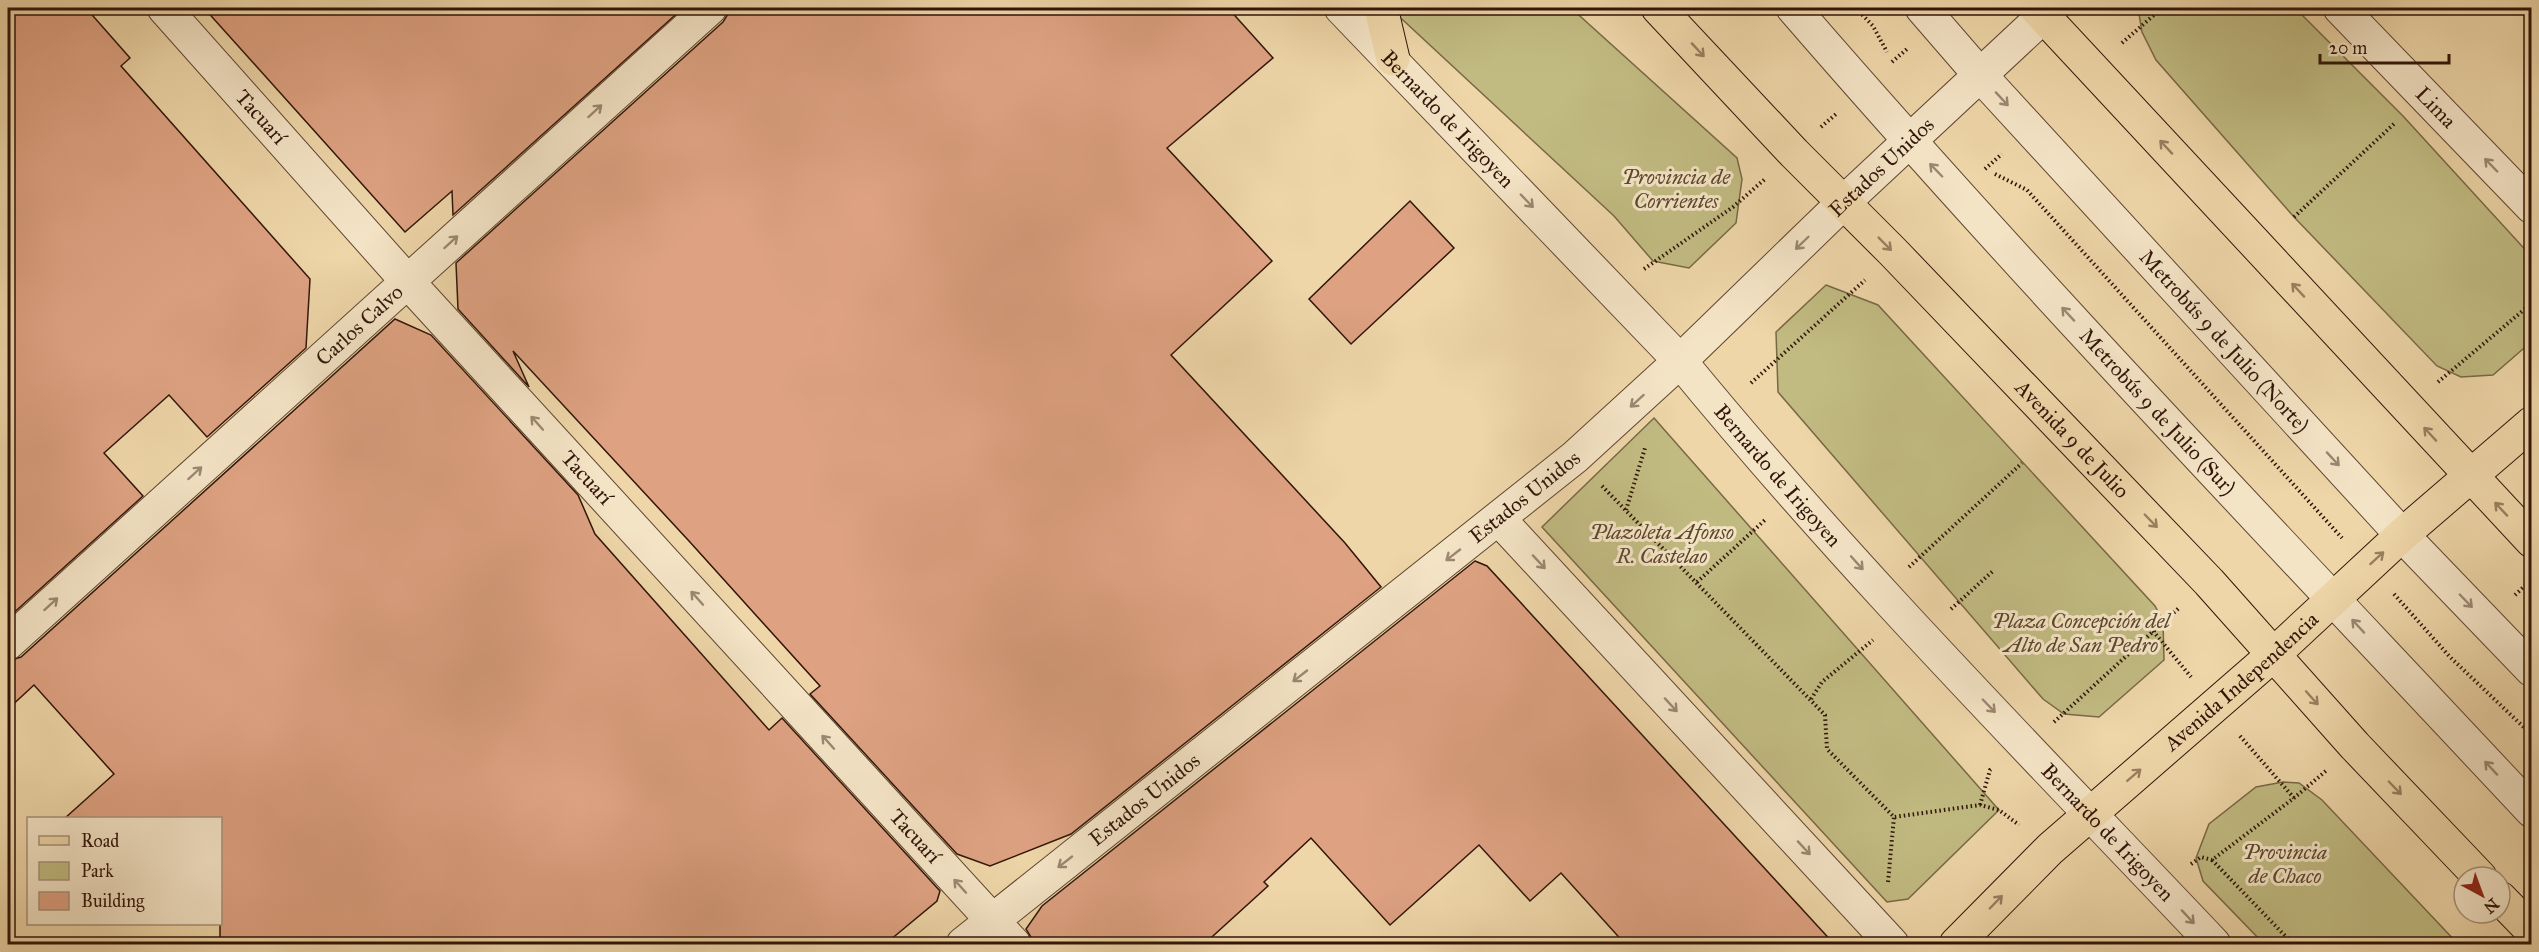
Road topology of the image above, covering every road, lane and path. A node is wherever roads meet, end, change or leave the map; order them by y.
1 (164, 8) edge
2 (710, 8) edge
3 (1341, 8) edge
4 (1381, 8) edge
5 (1658, 8) edge
6 (1793, 8) edge
7 (1856, 8) edge
8 (1922, 8) edge
9 (2340, 8) edge
10 (2044, 10) edge
11 (1393, 59) junction
12 (1900, 71) dead end
13 (1980, 75) junction
14 (2403, 116) dead end
15 (1910, 142) junction
16 (1977, 160) dead end
17 (1844, 202) junction
18 (2532, 207) edge
19 (2294, 217) dead end
20 (407, 281) junction
21 (1680, 361) junction
22 (2532, 423) edge
23 (1575, 457) junction
24 (2022, 463) dead end
25 (2470, 476) junction
26 (1795, 493) junction
27 (1499, 519) junction
28 (2403, 535) junction
29 (2532, 541) edge
30 (2368, 566) junction
31 (1993, 571) dead end
32 (1696, 582) junction
33 (2333, 600) junction
34 (1902, 614) junction
35 (8, 643) edge
36 (2273, 655) junction
37 (2532, 670) edge
38 (1811, 699) junction
39 (2532, 735) edge
40 (2532, 811) edge
41 (2090, 814) junction
42 (1894, 817) junction
43 (2050, 849) junction
44 (2212, 860) dead end
45 (2469, 865) edge
46 (2512, 910) edge
47 (1869, 920) junction
48 (992, 921) junction
49 (2532, 931) edge
50 (963, 945) edge
51 (1014, 945) edge
52 (1892, 945) edge
53 (1956, 945) edge
54 (2214, 945) edge
55 (2293, 945) edge

1 - 20 street, Tacuarí
20 -> 2 street, Carlos Calvo
3 - 11 street, Bernardo de Irigoyen
4 - 11 main road
5 -> 17 main road, Avenida 9 de Julio
6 - 15 street, Metrobús 9 de Julio (Sur)
7 - 12 path
8 - 13 street, Metrobús 9 de Julio (Norte)
18 -> 9 street, Lima
10 - 13 street, Estados Unidos
25 -> 10 main road
11 -> 21 street, Bernardo de Irigoyen
13 - 15 street, Estados Unidos
13 -> 28 street, Metrobús 9 de Julio (Norte)
14 - 19 path
15 - 17 street, Estados Unidos
33 -> 15 street, Metrobús 9 de Julio (Sur)
16 - 30 path
17 -> 21 street, Estados Unidos
17 -> 36 main road, Avenida 9 de Julio
35 -> 20 street, Carlos Calvo
48 -> 20 street, Tacuarí
21 -> 23 street, Estados Unidos
21 - 26 street, Bernardo de Irigoyen
22 - 25 main road, Avenida Independencia
23 - 27 street, Estados Unidos
23 - 32 path
24 - 34 path
25 - 28 main road, Avenida Independencia
29 -> 25 main road
26 - 32 path
26 -> 34 street, Bernardo de Irigoyen
27 -> 47 street
27 -> 48 street, Estados Unidos
30 -> 28 main road, Avenida Independencia
28 -> 37 street, Metrobús 9 de Julio (Norte)
30 - 33 main road, Avenida Independencia
30 - 39 path
31 - 34 path
32 - 38 path
33 - 36 main road, Avenida Independencia
40 -> 33 street, Metrobús 9 de Julio (Sur)
34 - 38 path
34 -> 41 street, Bernardo de Irigoyen
41 -> 36 main road, Avenida Independencia
36 -> 45 main road, Avenida 9 de Julio
38 - 42 path
41 - 43 main road, Avenida Independencia
41 -> 54 street, Bernardo de Irigoyen
42 - 43 path
42 - 47 path
53 -> 43 main road, Avenida Independencia
44 - 55 path
46 - 49 main road
47 - 52 street
48 - 50 street, Estados Unidos
48 - 51 street, Tacuarí

